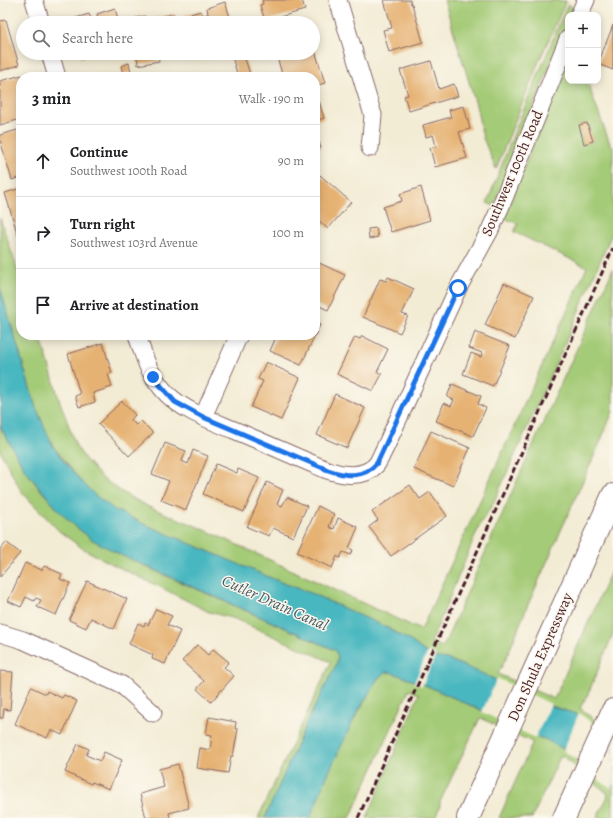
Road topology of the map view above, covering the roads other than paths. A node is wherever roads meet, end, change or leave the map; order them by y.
1 (34, 0) edge
2 (338, 0) edge
3 (586, 0) edge
4 (580, 12) edge
5 (39, 16) edge
6 (565, 46) edge
7 (52, 60) edge
8 (56, 72) edge
9 (370, 148) dead end
10 (139, 340) edge
11 (237, 340) edge
12 (203, 417) junction
13 (613, 495) edge
14 (0, 633) edge
15 (153, 713) dead end
16 (609, 718) edge
17 (468, 818) edge
18 (564, 818) edge

1 - 5 street
2 - 9 street
3 - 4 street
6 - 12 street, Southwest 100th Road
7 - 8 street
10 - 12 street
11 - 12 street
13 - 17 highway, Don Shula Expressway
14 - 15 street
16 - 18 highway

